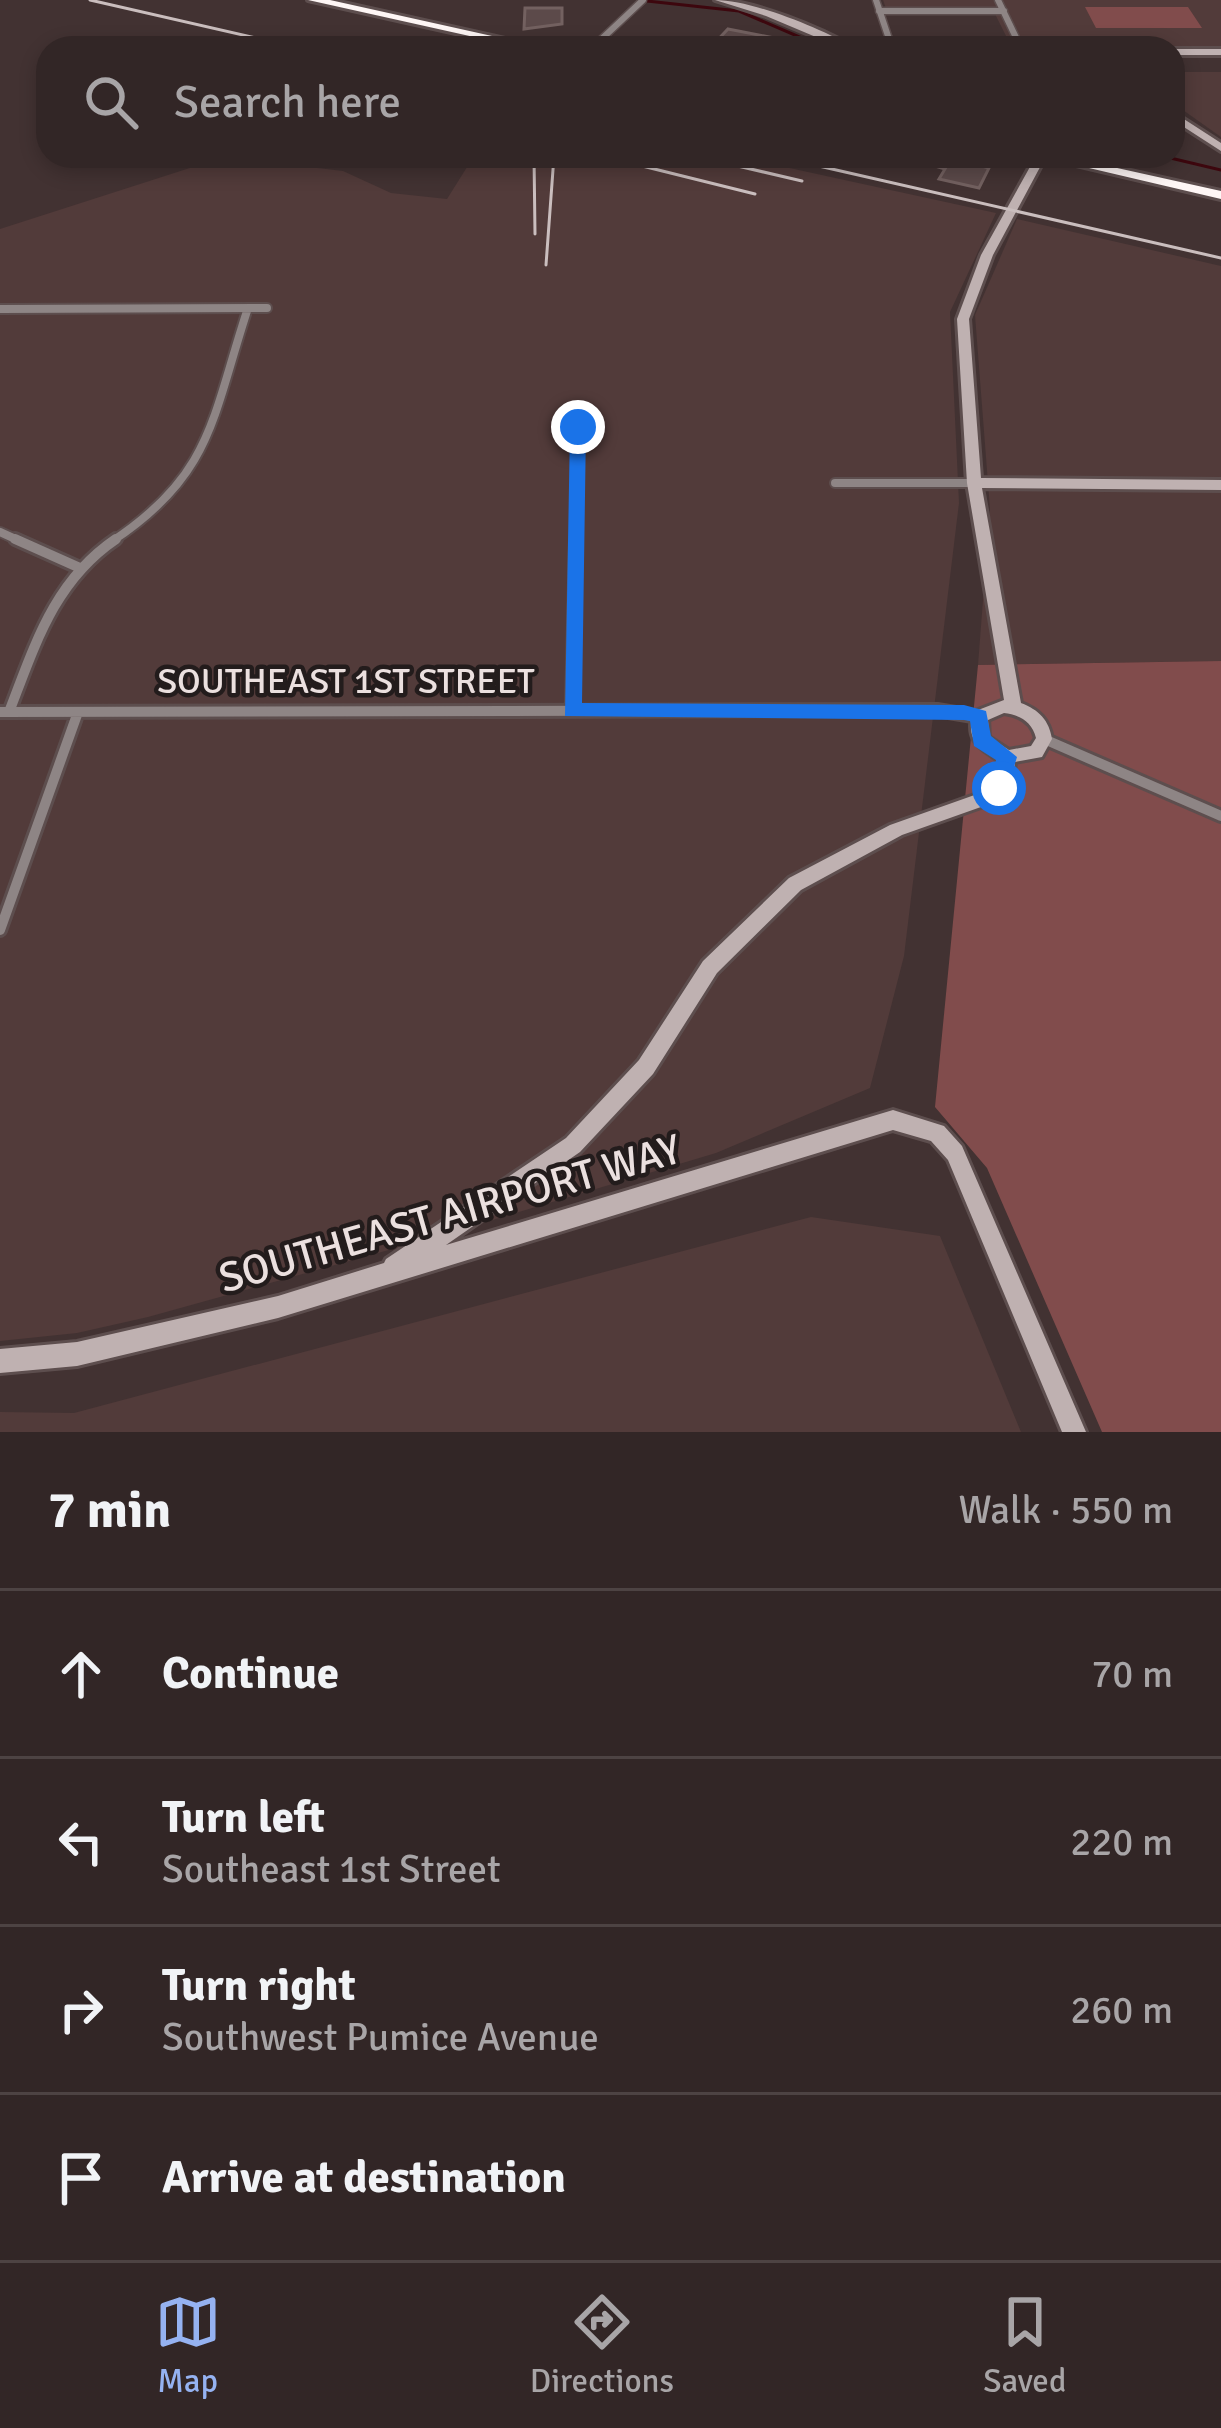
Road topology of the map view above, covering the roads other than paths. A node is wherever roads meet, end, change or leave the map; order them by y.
1 (314, 0) edge
2 (644, 0) edge
3 (719, 0) edge
4 (876, 0) edge
5 (998, 0) edge
6 (879, 11) junction
7 (1004, 11) junction
8 (484, 36) edge
9 (605, 36) edge
10 (822, 36) edge
11 (888, 36) edge
12 (1015, 36) edge
13 (1185, 52) edge
14 (1221, 52) edge
15 (1185, 120) edge
16 (1221, 145) edge
17 (1036, 168) edge
18 (1102, 168) edge
19 (1117, 168) edge
20 (1221, 192) edge
21 (248, 308) junction
22 (267, 308) dead end
23 (0, 309) edge
24 (578, 427) dead end
25 (836, 483) dead end
26 (974, 483) junction
27 (1221, 485) edge
28 (0, 532) edge
29 (80, 568) junction
30 (1013, 707) junction
31 (572, 710) junction
32 (5, 712) edge
33 (78, 712) junction
34 (980, 716) junction
35 (1044, 739) junction
36 (1007, 757) junction
37 (1221, 816) edge
38 (0, 930) edge
39 (382, 1275) junction
40 (0, 1361) edge
41 (1074, 1432) edge

1 - 8 highway
2 - 9 street
3 - 10 main road
4 - 6 street
5 - 7 street
6 - 7 street
6 - 11 street
7 - 12 street
13 - 14 main road
15 - 16 main road
17 - 26 main road
18 - 20 highway
19 - 20 highway
21 - 22 street
21 - 23 street
21 - 29 street
24 - 31 street
25 - 26 street
26 - 27 main road
26 - 30 main road
28 - 29 street
29 - 32 street
30 - 34 main road
30 - 35 main road
31 - 33 street, SOUTHEAST 1ST STREET
31 - 34 street, SOUTHEAST 1ST STREET
32 - 33 street, SOUTHEAST 1ST STREET
33 - 38 street
34 - 36 main road
35 - 36 main road
35 - 37 street
36 - 39 main road
39 - 40 main road, SOUTHEAST AIRPORT WAY
39 - 41 main road, SOUTHEAST AIRPORT WAY

